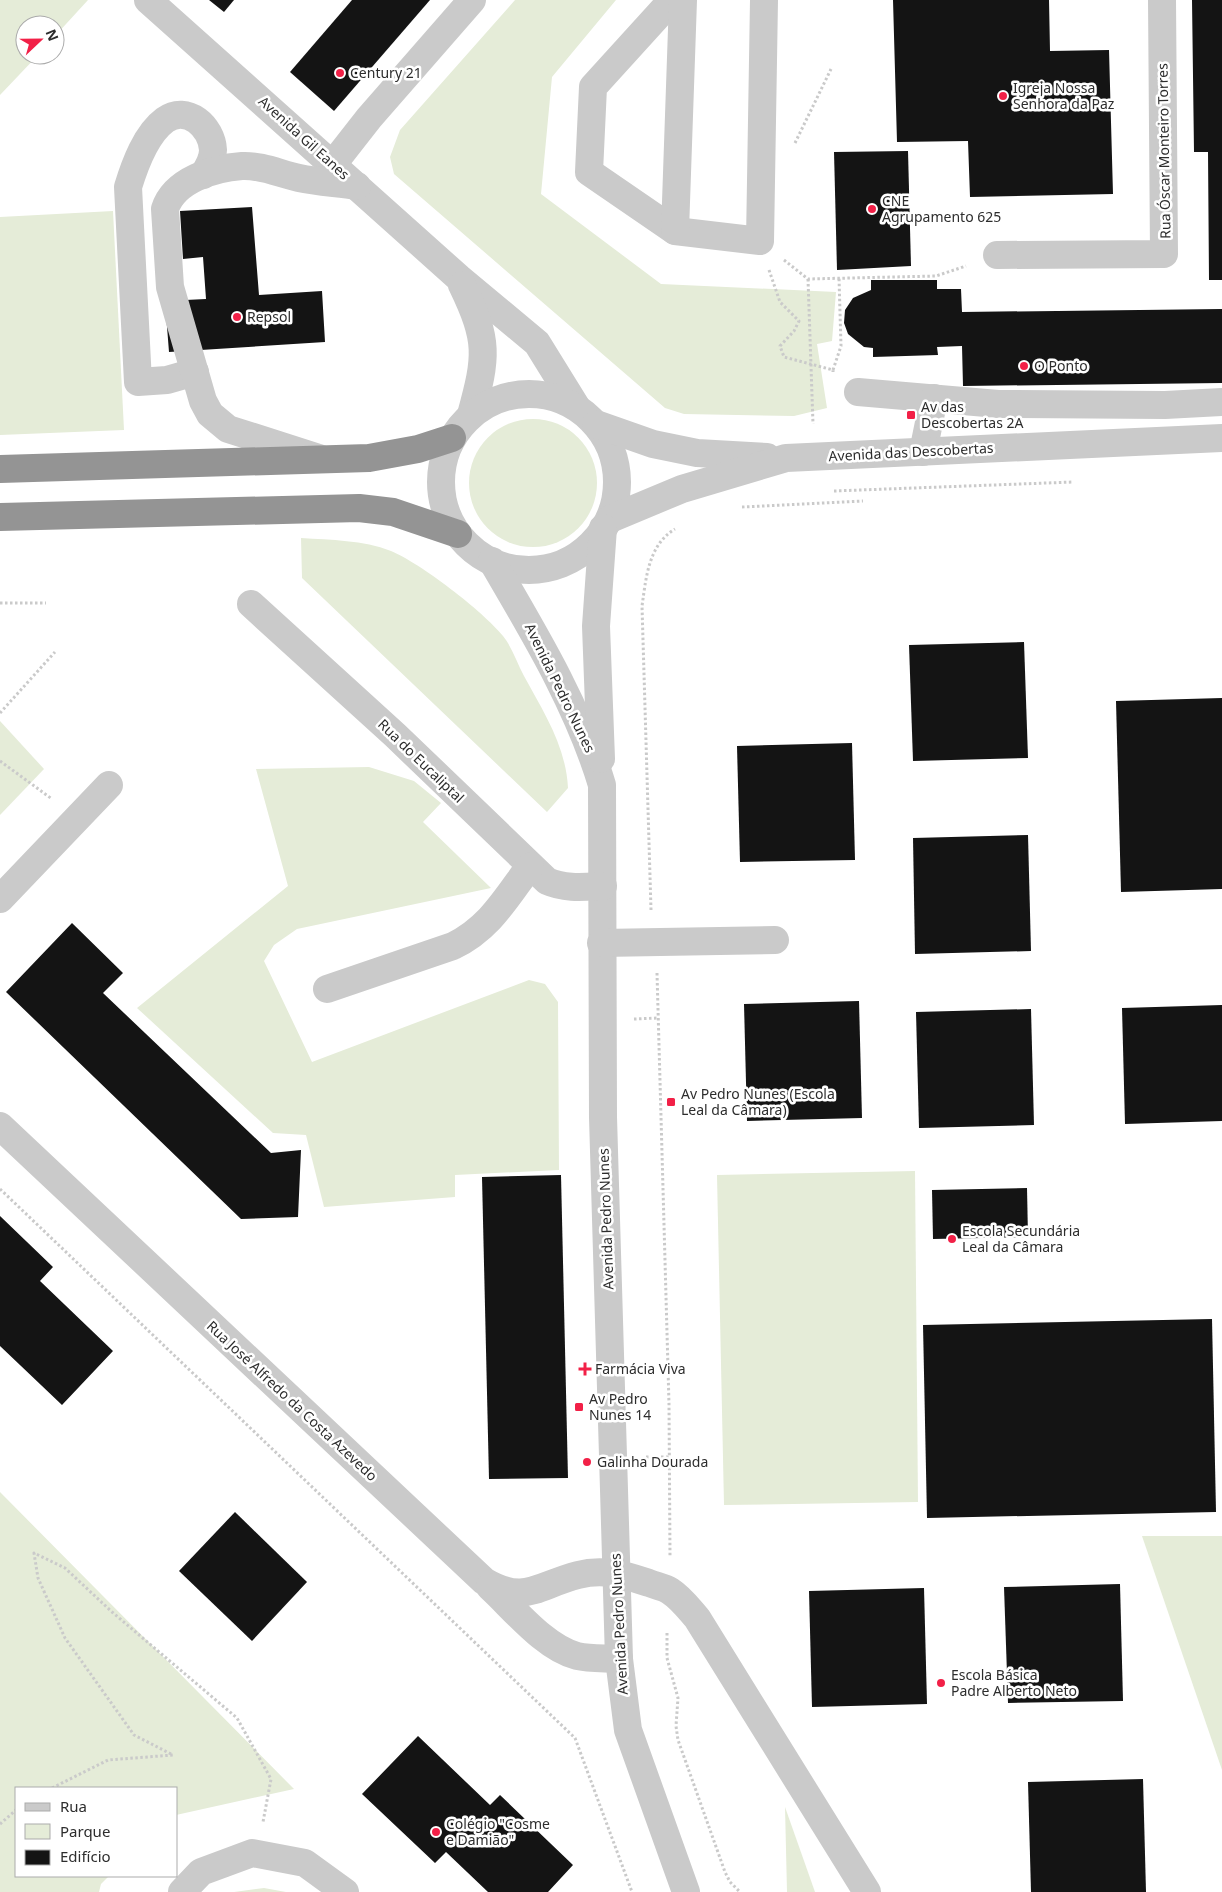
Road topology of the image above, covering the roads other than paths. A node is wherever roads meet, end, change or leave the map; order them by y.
1 (148, 0) edge
2 (472, 0) edge
3 (672, 0) edge
4 (683, 0) edge
5 (764, 0) edge
6 (1162, 0) edge
7 (333, 164) junction
8 (203, 175) junction
9 (357, 186) junction
10 (675, 231) junction
11 (997, 255) dead end
12 (459, 278) junction
13 (195, 372) junction
14 (858, 392) dead end
15 (934, 398) junction
16 (1222, 402) edge
17 (471, 415) junction
18 (586, 415) junction
19 (452, 438) junction
20 (1222, 438) edge
21 (923, 452) junction
22 (786, 458) junction
23 (323, 459) junction
24 (0, 469) edge
25 (0, 517) edge
26 (606, 524) junction
27 (458, 534) junction
28 (492, 561) junction
29 (251, 604) dead end
30 (109, 785) dead end
31 (602, 785) junction
32 (530, 866) junction
33 (602, 886) junction
34 (0, 899) edge
35 (775, 940) dead end
36 (601, 943) junction
37 (328, 989) dead end
38 (0, 1126) edge
39 (615, 1572) junction
40 (484, 1581) junction
41 (619, 1658) junction
42 (182, 1892) edge
43 (345, 1892) edge
44 (686, 1892) edge
45 (867, 1892) edge

1 - 7 street, Avenida Gil Eanes
2 - 7 street
3 - 10 street
4 - 10 street
5 - 10 street
6 - 11 street, Rua Óscar Monteiro Torres
7 - 9 street, Avenida Gil Eanes
8 - 9 street
8 - 13 street
8 - 13 street
9 - 12 street, Avenida Gil Eanes
12 - 17 street
12 - 18 street, Avenida Gil Eanes
13 - 23 street
14 - 15 street
15 - 16 street
15 - 21 street
17 - 18 street
17 - 19 street
18 - 22 street
18 - 26 street
19 - 23 highway
19 - 27 street
20 - 21 street, Avenida das Descobertas
21 - 22 street, Avenida das Descobertas
22 - 26 street, Avenida das Descobertas
23 - 24 highway
25 - 27 highway
26 - 28 street
26 - 31 street
27 - 28 street
28 - 31 street, Avenida Pedro Nunes
29 - 32 street, Rua do Eucaliptal
30 - 34 street
31 - 33 street, Avenida Pedro Nunes
32 - 33 street, Rua do Eucaliptal
32 - 37 street
33 - 36 street, Avenida Pedro Nunes
35 - 36 street
36 - 39 street, Avenida Pedro Nunes
38 - 40 street, Rua José Alfredo da Costa Azevedo
39 - 40 street, Rua José Alfredo da Costa Azevedo
39 - 41 street, Avenida Pedro Nunes
39 - 45 street
40 - 41 street
41 - 44 street, Avenida Pedro Nunes
42 - 43 street

